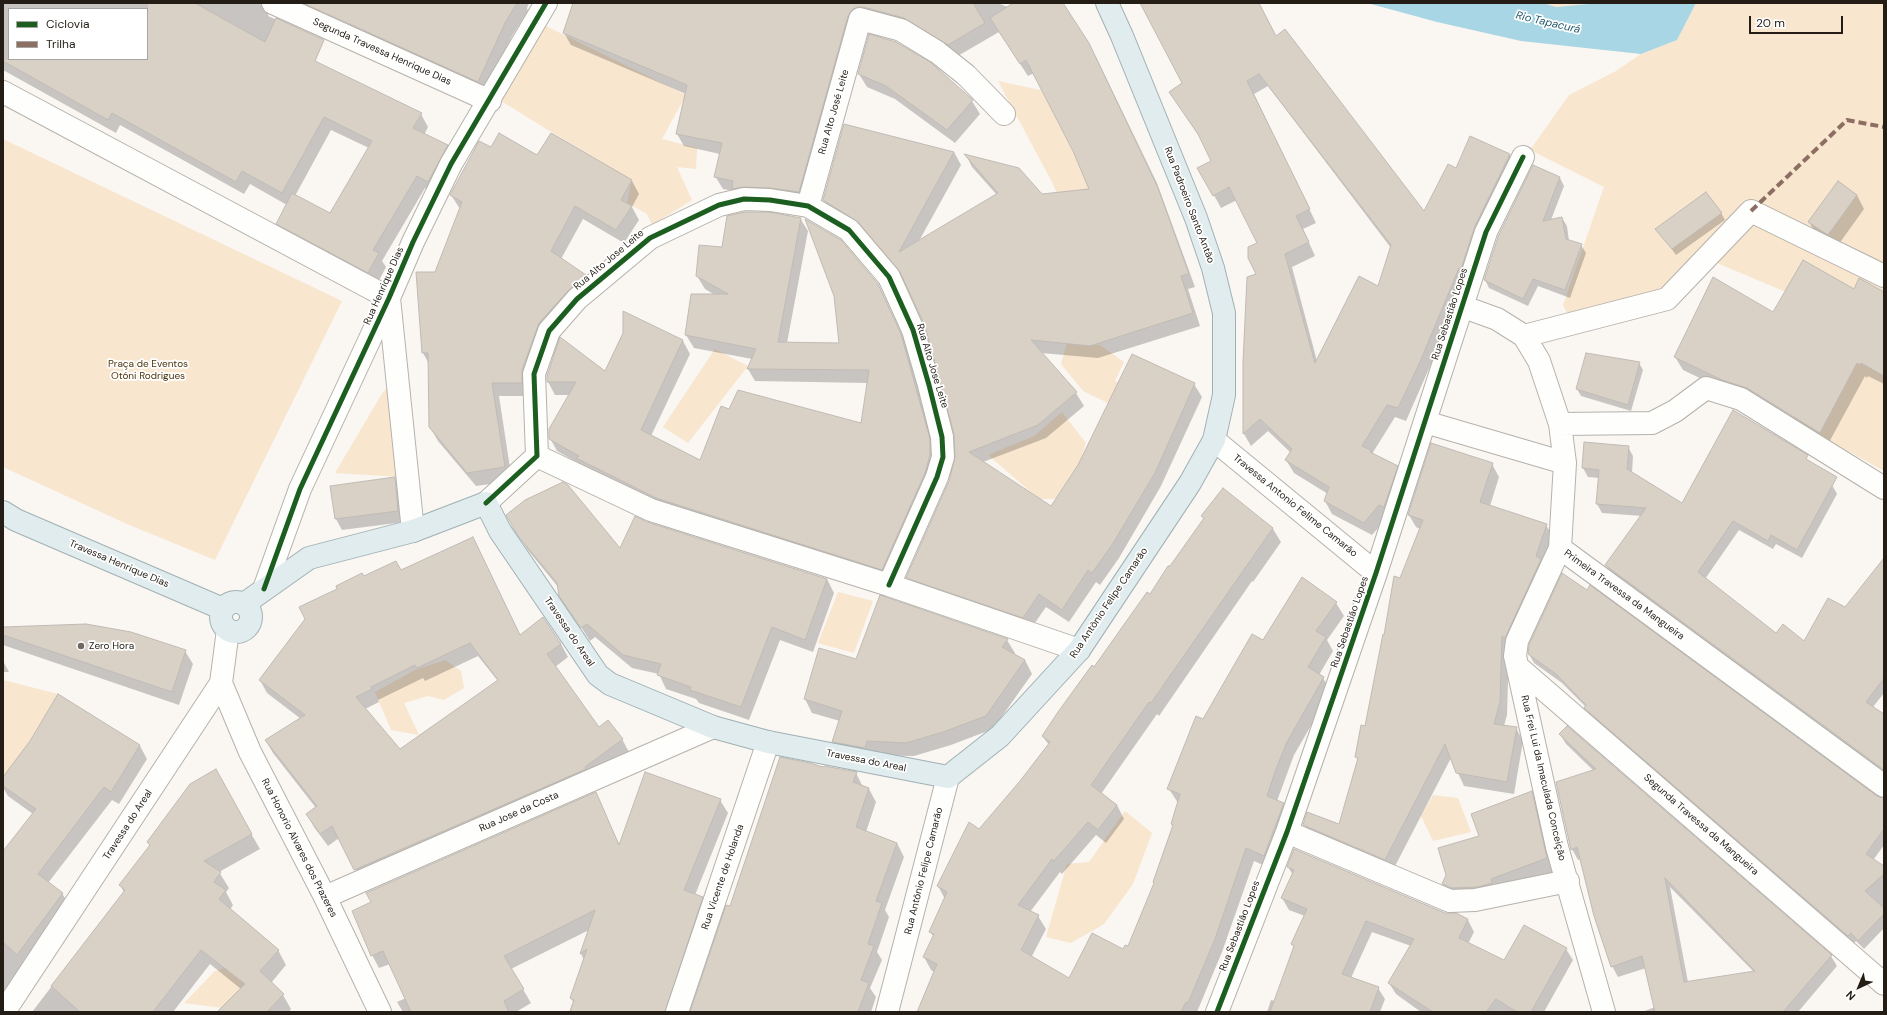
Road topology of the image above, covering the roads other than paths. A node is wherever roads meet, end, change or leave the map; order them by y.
1 (274, 3) edge
2 (546, 3) edge
3 (1107, 3) edge
4 (3, 92) edge
5 (490, 101) junction
6 (1004, 114) dead end
7 (1523, 157) dead end
8 (808, 206) junction
9 (1884, 276) edge
10 (389, 298) junction
11 (1461, 306) junction
12 (1524, 336) junction
13 (1425, 422) junction
14 (1560, 424) junction
15 (1214, 440) junction
16 (537, 456) junction
17 (1565, 463) junction
18 (1884, 488) edge
19 (486, 502) junction
20 (7, 518) edge
21 (413, 531) junction
22 (1560, 548) junction
23 (1376, 573) junction
24 (889, 584) junction
25 (264, 589) junction
26 (244, 604) junction
27 (223, 609) junction
28 (228, 630) junction
29 (1079, 650) junction
30 (1518, 667) junction
31 (222, 683) junction
32 (713, 727) junction
33 (768, 742) junction
34 (948, 777) junction
35 (1884, 786) edge
36 (1286, 832) junction
37 (1568, 881) junction
38 (325, 898) junction
39 (1884, 984) edge
40 (4, 1012) edge
41 (380, 1012) edge
42 (677, 1012) edge
43 (887, 1012) edge
44 (1217, 1012) edge
45 (1604, 1012) edge

1 - 5 street, Segunda Travessa Henrique Dias
2 - 5 street, Rua Henrique Dias
3 - 15 main road, Rua Padroeiro Santo Antão
4 - 10 street
5 - 10 street, Rua Henrique Dias
6 - 8 street, Rua Alto José Leite
7 - 11 street, Rua Sebastião Lopes
8 - 16 street, Rua Alto Jose Leite
8 - 24 street, Rua Alto Jose Leite
9 - 12 street
10 - 21 street, Rua Henrique Dias
10 - 25 street, Rua Henrique Dias
11 - 12 street, Primeira Travessa da Mangueira
11 - 13 street, Rua Sebastião Lopes
12 - 14 street, Primeira Travessa da Mangueira
13 - 17 street
13 - 23 street, Rua Sebastião Lopes
14 - 17 street, Primeira Travessa da Mangueira
14 - 18 street
15 - 23 street, Travessa Antonio Felime Camarão
15 - 29 main road, Rua Antônio Felipe Camarão
16 - 19 street
16 - 24 street
17 - 22 street, Primeira Travessa da Mangueira
19 - 21 main road
19 - 32 main road, Travessa do Areal
20 - 27 main road, Travessa Henrique Dias
21 - 25 main road
22 - 30 street, Rua Frei Lui da Imaculada Conceição
22 - 35 street, Primeira Travessa da Mangueira
23 - 36 street, Rua Sebastião Lopes
24 - 29 street
25 - 26 main road
26 - 27 main road
26 - 28 main road
27 - 28 main road
28 - 31 street, Travessa do Areal
29 - 34 main road, Rua Antônio Felipe Camarão
30 - 37 street, Rua Frei Lui da Imaculada Conceição
30 - 39 street, Segunda Travessa da Mangueira
31 - 38 street, Rua Honorio Alvares dos Prazeres
31 - 40 street, Travessa do Areal
32 - 33 main road, Travessa do Areal
32 - 38 street, Rua Jose da Costa
33 - 34 main road, Travessa do Areal
33 - 42 street, Rua Vicente de Holanda
34 - 43 street, Rua Antônio Felipe Camarão
36 - 37 street
36 - 44 street, Rua Sebastião Lopes
37 - 45 street, Rua Frei Lui da Imaculada Conceição
38 - 41 street, Rua Honorio Alvares dos Prazeres

